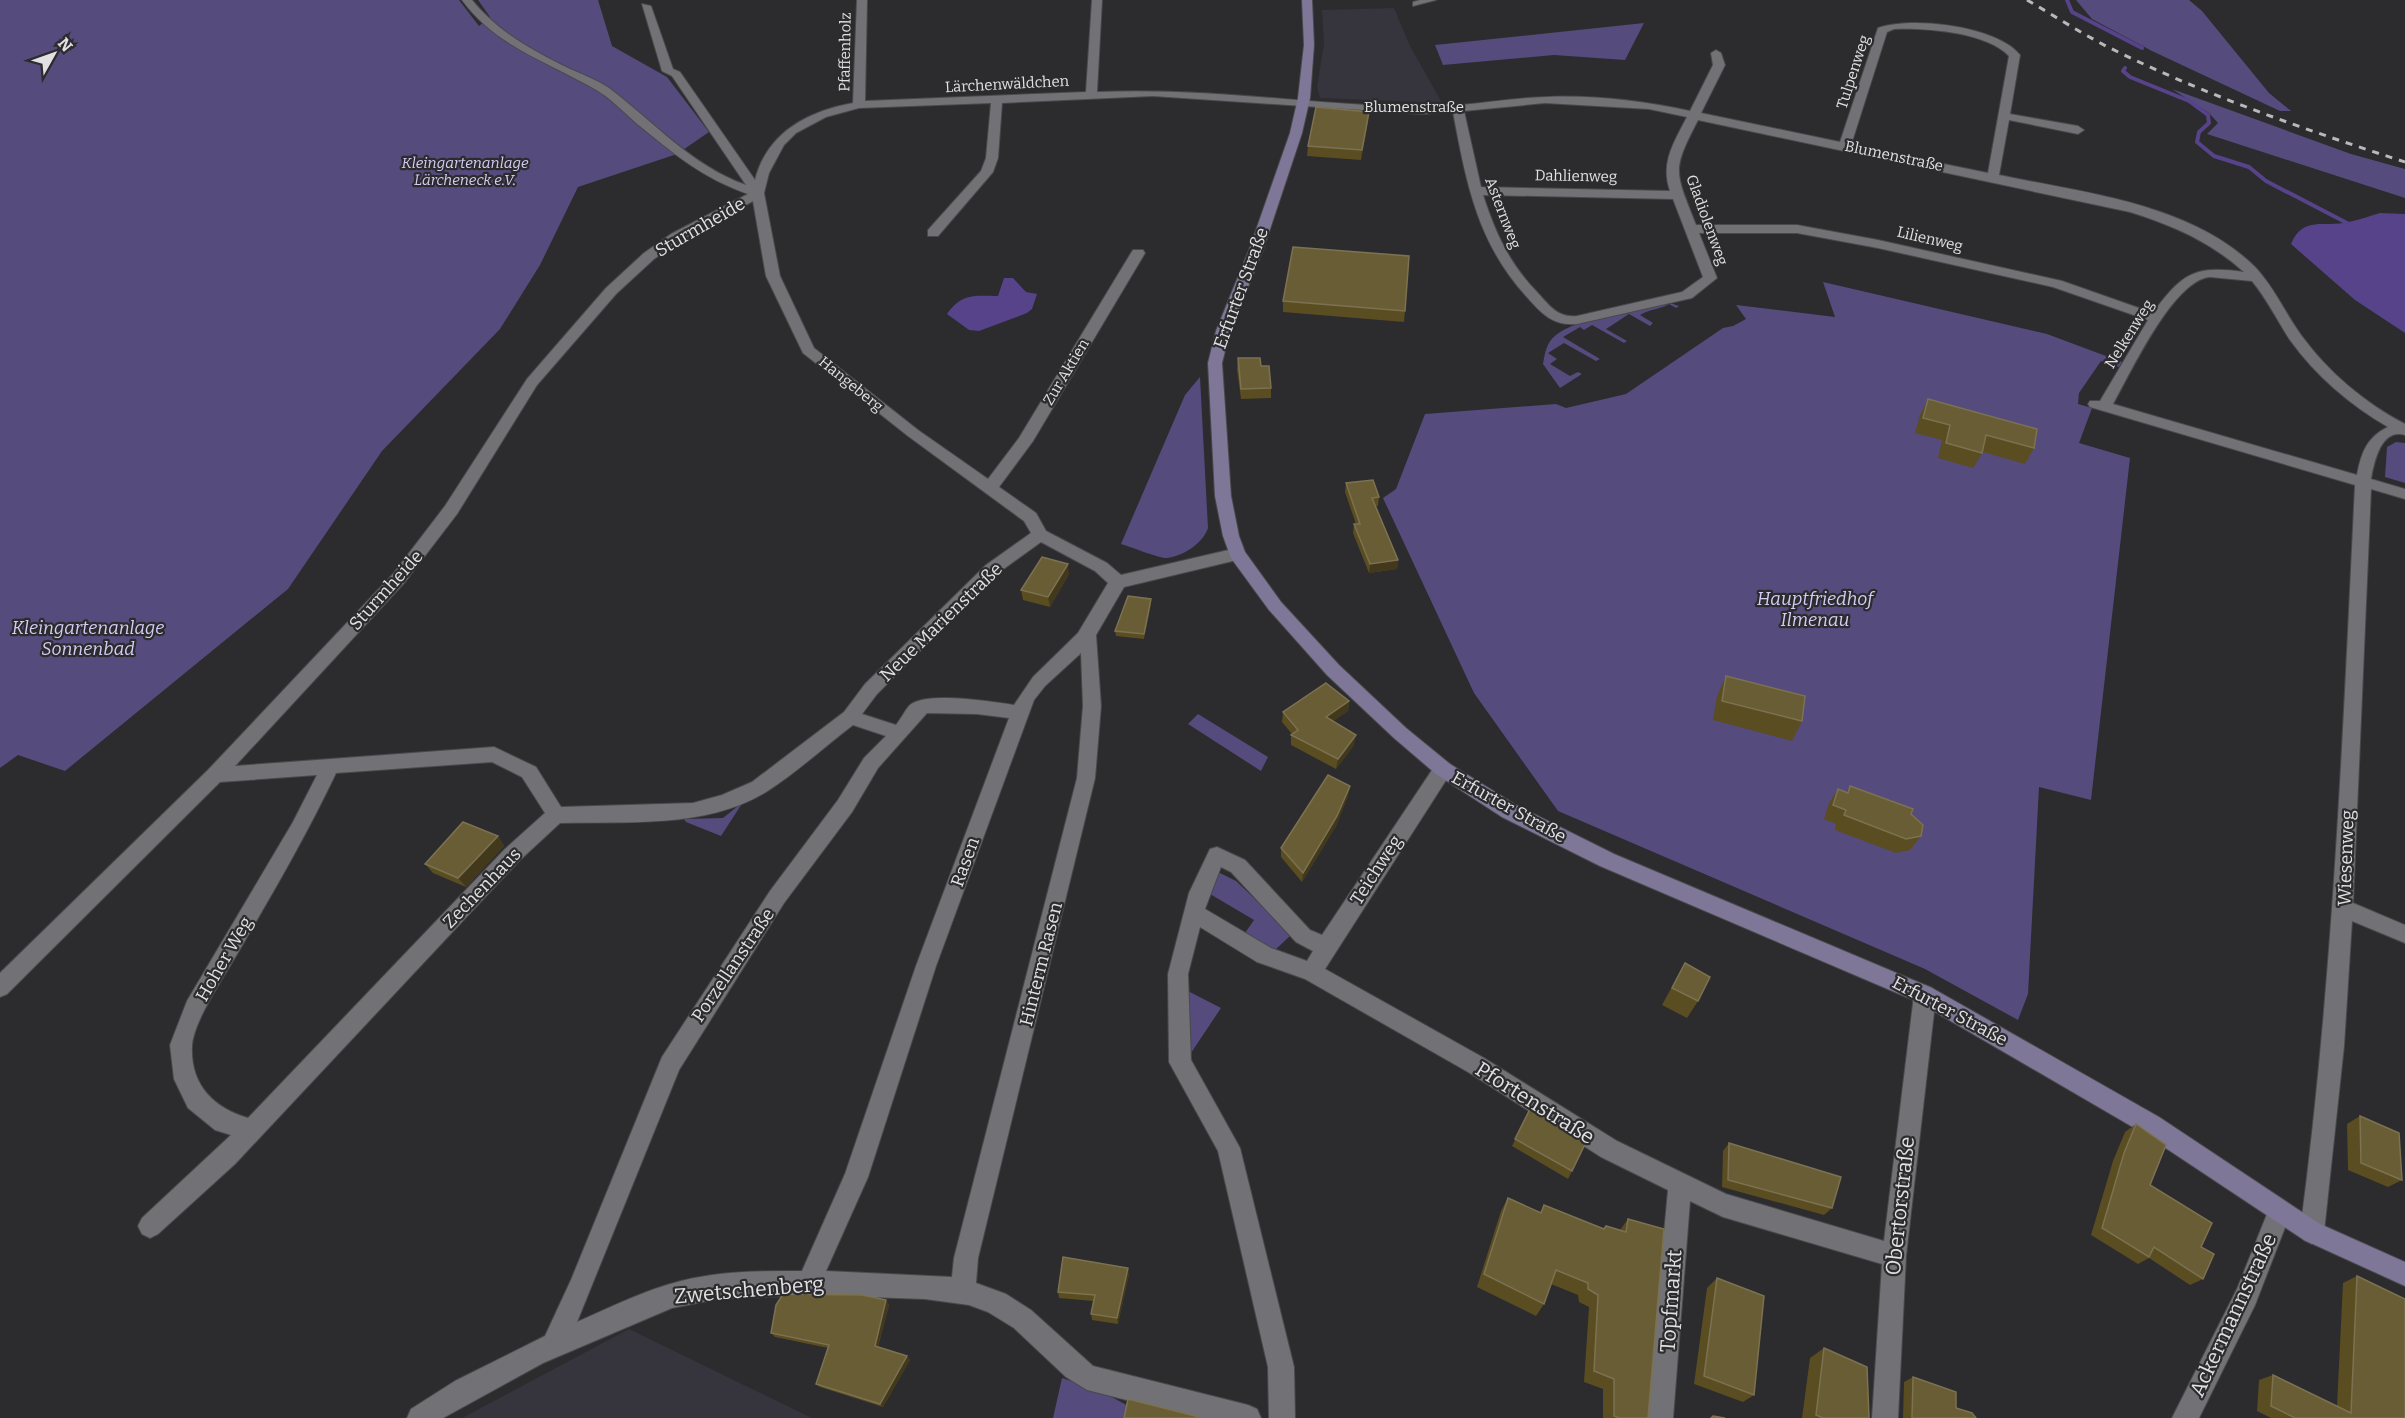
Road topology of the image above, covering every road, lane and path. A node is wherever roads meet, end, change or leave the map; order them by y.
1 (467, 0) edge
2 (862, 0) edge
3 (1097, 0) edge
4 (1307, 0) edge
5 (1431, 0) edge
6 (1417, 4) dead end
7 (646, 6) dead end
8 (1716, 53) dead end
9 (1091, 95) junction
10 (997, 100) junction
11 (859, 105) junction
12 (1303, 105) junction
13 (1458, 109) junction
14 (1695, 114) junction
15 (2004, 116) junction
16 (2078, 130) dead end
17 (1845, 146) junction
18 (1993, 177) junction
19 (1475, 191) junction
20 (758, 193) junction
21 (1677, 195) junction
22 (1691, 229) junction
23 (933, 233) dead end
24 (1138, 253) dead end
25 (2256, 277) junction
26 (1687, 295) joint
27 (2155, 318) junction
28 (2402, 429) edge
29 (2363, 483) junction
30 (990, 487) junction
31 (2405, 495) edge
32 (1040, 535) junction
33 (1237, 554) junction
34 (1118, 582) junction
35 (1087, 635) junction
36 (1021, 713) junction
37 (850, 717) junction
38 (900, 733) junction
39 (330, 767) junction
40 (1443, 770) junction
41 (214, 775) junction
42 (556, 814) junction
43 (2345, 909) junction
44 (1193, 912) junction
45 (2405, 934) edge
46 (1326, 947) junction
47 (1312, 972) junction
48 (0, 987) edge
49 (1925, 994) junction
50 (252, 1130) junction
51 (1680, 1183) junction
52 (2279, 1212) junction
53 (150, 1226) dead end
54 (2312, 1232) junction
55 (1894, 1256) junction
56 (2405, 1274) edge
57 (809, 1282) junction
58 (963, 1290) junction
59 (554, 1344) junction
60 (420, 1418) edge
61 (1248, 1418) edge
62 (1282, 1418) edge
63 (1660, 1418) edge
64 (1885, 1418) edge
65 (2185, 1418) edge

1 - 20 street
2 - 11 street, Pfaffenholz
3 - 9 street
4 - 12 main road, Erfurter Straße
5 - 6 street
7 - 20 street, Hangeberg
8 - 14 street, Gladiolenweg
9 - 10 street, Lärchenwäldchen
9 - 12 street, Lärchenwäldchen
10 - 11 street, Lärchenwäldchen
10 - 23 street
11 - 20 street, Lärchenwäldchen
12 - 13 street, Blumenstraße
12 - 33 main road, Erfurter Straße
13 - 14 street, Blumenstraße
13 - 19 street, Asternweg
14 - 17 street, Blumenstraße
14 - 21 street, Gladiolenweg
15 - 16 street
15 - 17 street, Tulpenweg
15 - 18 street, Tulpenweg
17 - 18 street, Blumenstraße
18 - 25 street, Blumenstraße
19 - 21 street, Dahlienweg
19 - 26 street, Asternweg
20 - 30 street, Hangeberg
20 - 41 street, Sturmheide
21 - 22 street, Gladiolenweg
22 - 26 street, Gladiolenweg
22 - 27 street, Lilienweg
24 - 30 street, Zur Aktien
25 - 27 street, Nelkenweg
25 - 28 street, Blumenstraße
27 - 29 street, Nelkenweg
28 - 29 street, Blumenstraße
29 - 31 street
29 - 43 street, Wiesenweg
30 - 32 street, Hangeberg
32 - 34 street, Hangeberg
32 - 37 street, Neue Marienstraße
33 - 34 street
33 - 40 main road, Erfurter Straße
34 - 35 street, Rasen
35 - 36 street, Rasen
35 - 58 street, Hinterm Rasen
36 - 38 street, Porzellanstraße
36 - 57 street, Rasen
37 - 38 street
37 - 42 street, Neue Marienstraße
38 - 59 street, Porzellanstraße
39 - 41 street
39 - 42 street
39 - 50 street, Hoher Weg
40 - 46 street, Teichweg
40 - 49 main road, Erfurter Straße
41 - 48 street, Sturmheide
42 - 50 street, Zechenhaus
43 - 45 street
43 - 54 street, Wiesenweg
44 - 46 street
44 - 47 street, Pfortenstraße
44 - 62 street
46 - 47 street, Teichweg
47 - 51 street, Pfortenstraße
49 - 52 main road, Erfurter Straße
49 - 55 street, Obertorstraße
50 - 53 street, Zechenhaus
51 - 55 street, Pfortenstraße
51 - 63 street, Topfmarkt
52 - 54 main road, Erfurter Straße
52 - 65 street, Ackermannstraße
54 - 56 main road, Erfurter Straße
55 - 64 street, Obertorstraße
57 - 58 street, Zwetschenberg
57 - 59 street, Zwetschenberg
58 - 61 street, Zwetschenberg
59 - 60 street, Zwetschenberg

